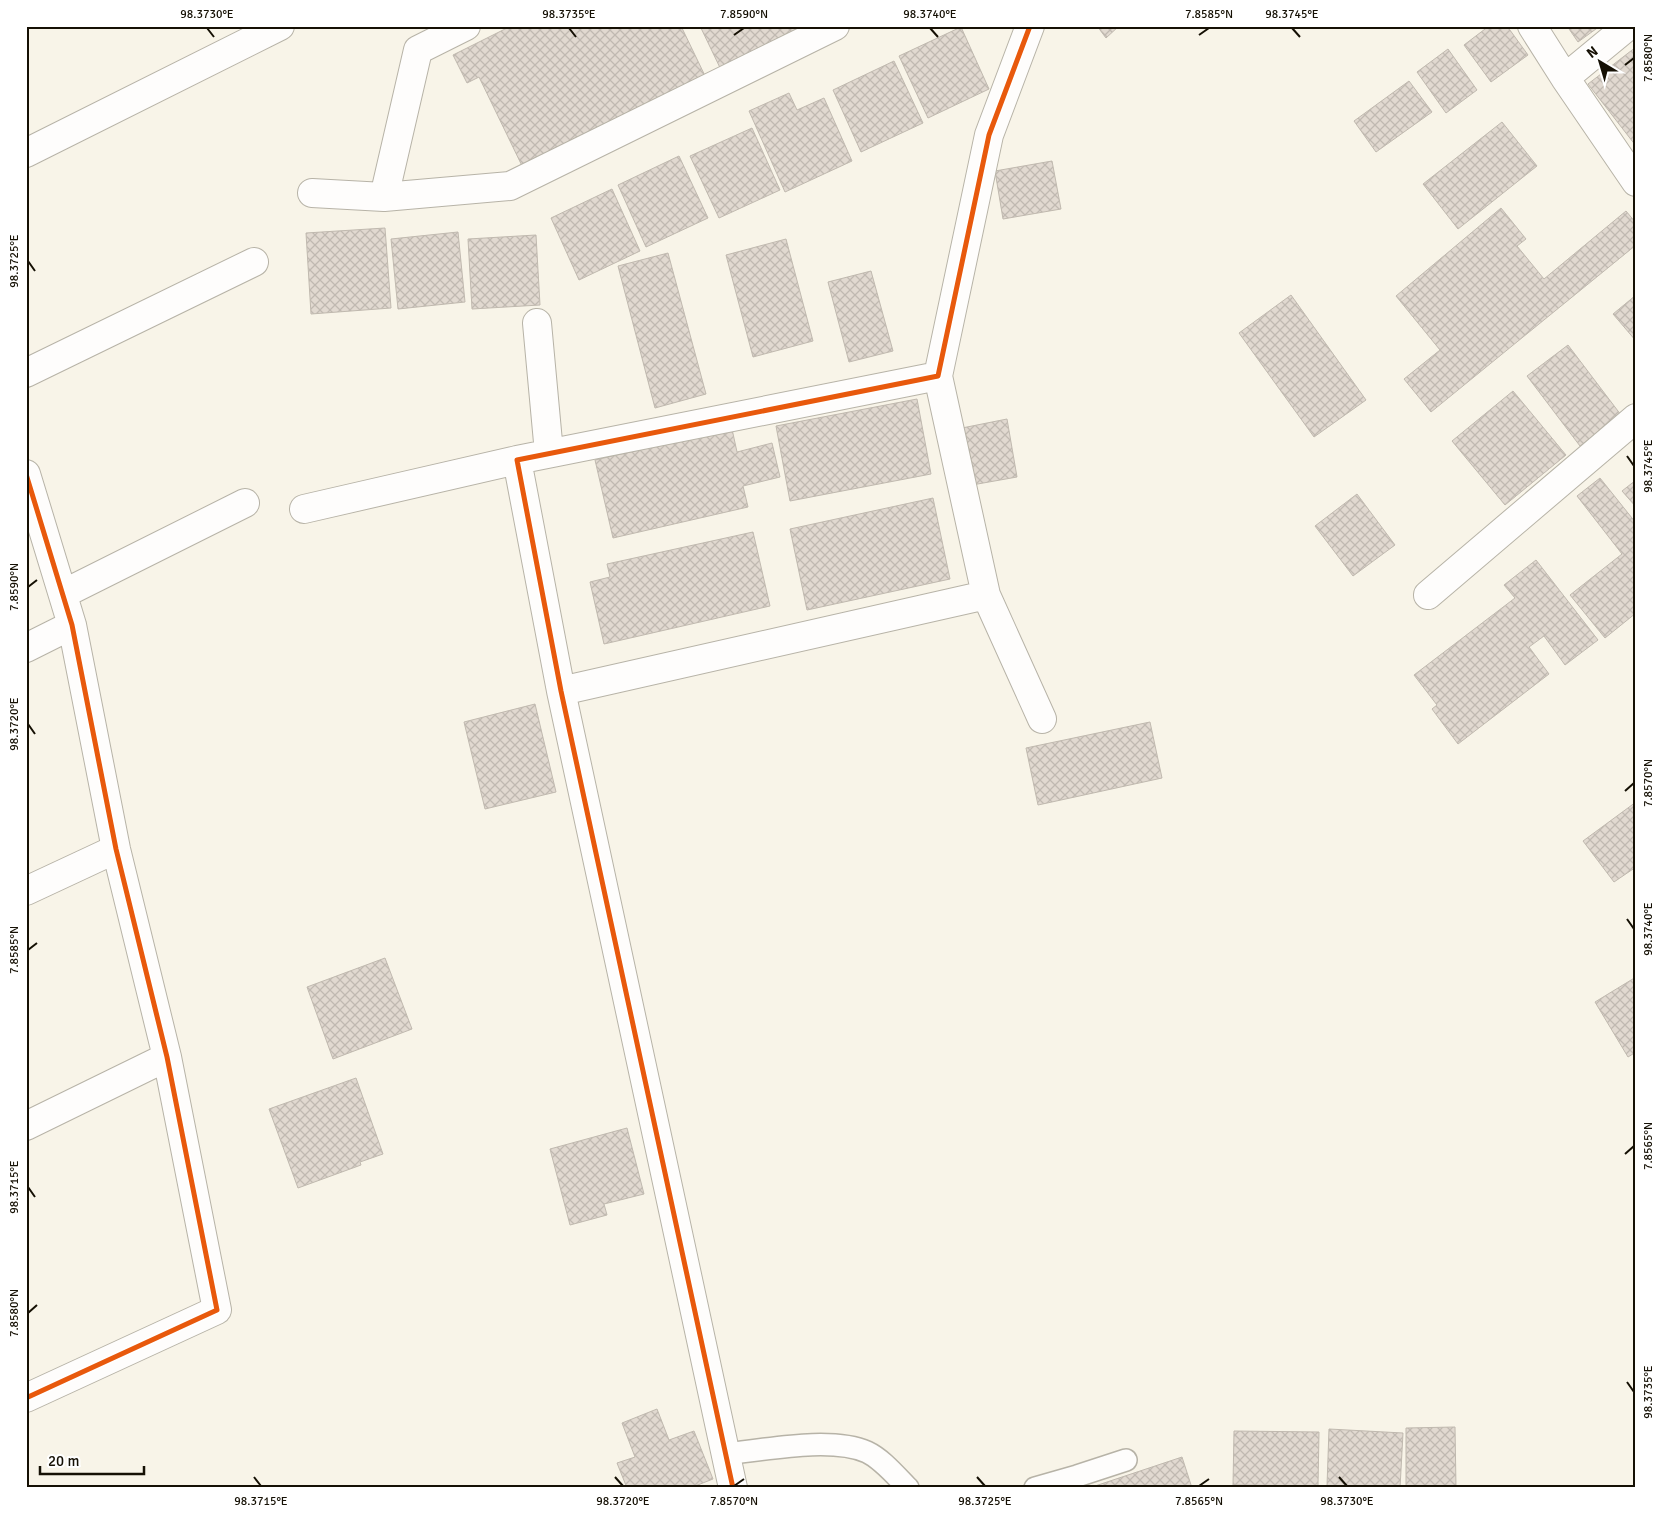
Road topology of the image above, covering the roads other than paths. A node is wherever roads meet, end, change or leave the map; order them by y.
1 (280, 26) edge
2 (466, 26) edge
3 (835, 26) edge
4 (1532, 26) edge
5 (1628, 26) edge
6 (1024, 29) edge
7 (1565, 78) junction
8 (26, 153) edge
9 (1636, 182) edge
10 (312, 193) dead end
11 (384, 197) junction
12 (254, 262) dead end
13 (537, 324) dead end
14 (26, 373) edge
15 (938, 376) junction
16 (1636, 418) edge
17 (550, 453) junction
18 (517, 460) junction
19 (26, 474) edge
20 (245, 503) dead end
21 (304, 509) dead end
22 (63, 594) junction
23 (986, 595) junction
24 (1428, 595) dead end
25 (72, 625) junction
26 (26, 648) edge
27 (561, 691) junction
28 (1042, 719) dead end
29 (116, 849) junction
30 (26, 891) edge
31 (167, 1057) junction
32 (26, 1126) edge
33 (26, 1398) edge
34 (725, 1454) junction
35 (1126, 1460) dead end
36 (733, 1488) edge
37 (908, 1488) edge
38 (1035, 1488) edge

1 - 8 street
2 - 11 street
3 - 11 street
4 - 7 street
5 - 7 street
6 - 15 street
7 - 9 street
10 - 11 street
12 - 14 street
13 - 17 street
15 - 17 street
15 - 23 street
16 - 24 street
17 - 18 street
18 - 21 street
18 - 27 street
19 - 22 street
20 - 22 street
22 - 25 street
23 - 27 street
23 - 28 street
25 - 26 street
25 - 29 street
27 - 34 street
29 - 30 street
29 - 31 street
31 - 32 street
31 - 33 street
34 - 36 street
34 - 37 lane
35 - 38 lane

